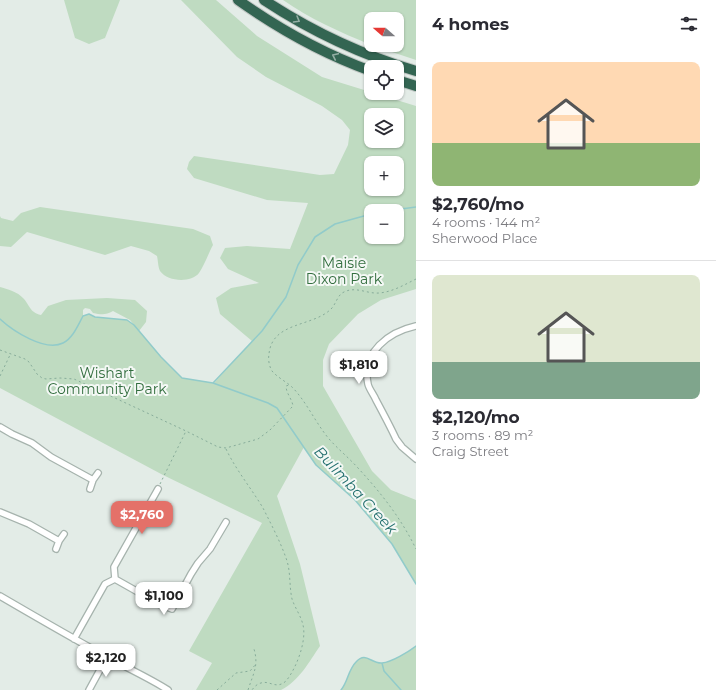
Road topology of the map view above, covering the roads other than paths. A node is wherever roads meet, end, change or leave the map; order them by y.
1 (238, 0) edge
2 (264, 0) edge
3 (364, 68) edge
4 (416, 71) edge
5 (404, 82) edge
6 (416, 86) edge
7 (416, 326) edge
8 (0, 427) edge
9 (416, 459) edge
10 (98, 473) dead end
11 (93, 480) junction
12 (90, 488) dead end
13 (158, 489) road end
14 (0, 512) edge
15 (226, 522) dead end
16 (64, 534) dead end
17 (58, 541) junction
18 (56, 549) dead end
19 (115, 579) junction
20 (0, 596) edge
21 (74, 638) junction
22 (107, 657) junction
23 (89, 690) edge
24 (168, 690) edge

3 -> 1 highway
2 -> 4 highway
5 - 6 highway
7 - 9 street
8 - 11 street
10 - 11 street
11 - 12 street
13 - 19 street
14 - 17 street
15 - 19 street
16 - 17 street
17 - 18 street
19 - 21 street
20 - 21 street
21 - 22 street
22 - 23 street
22 - 24 street

